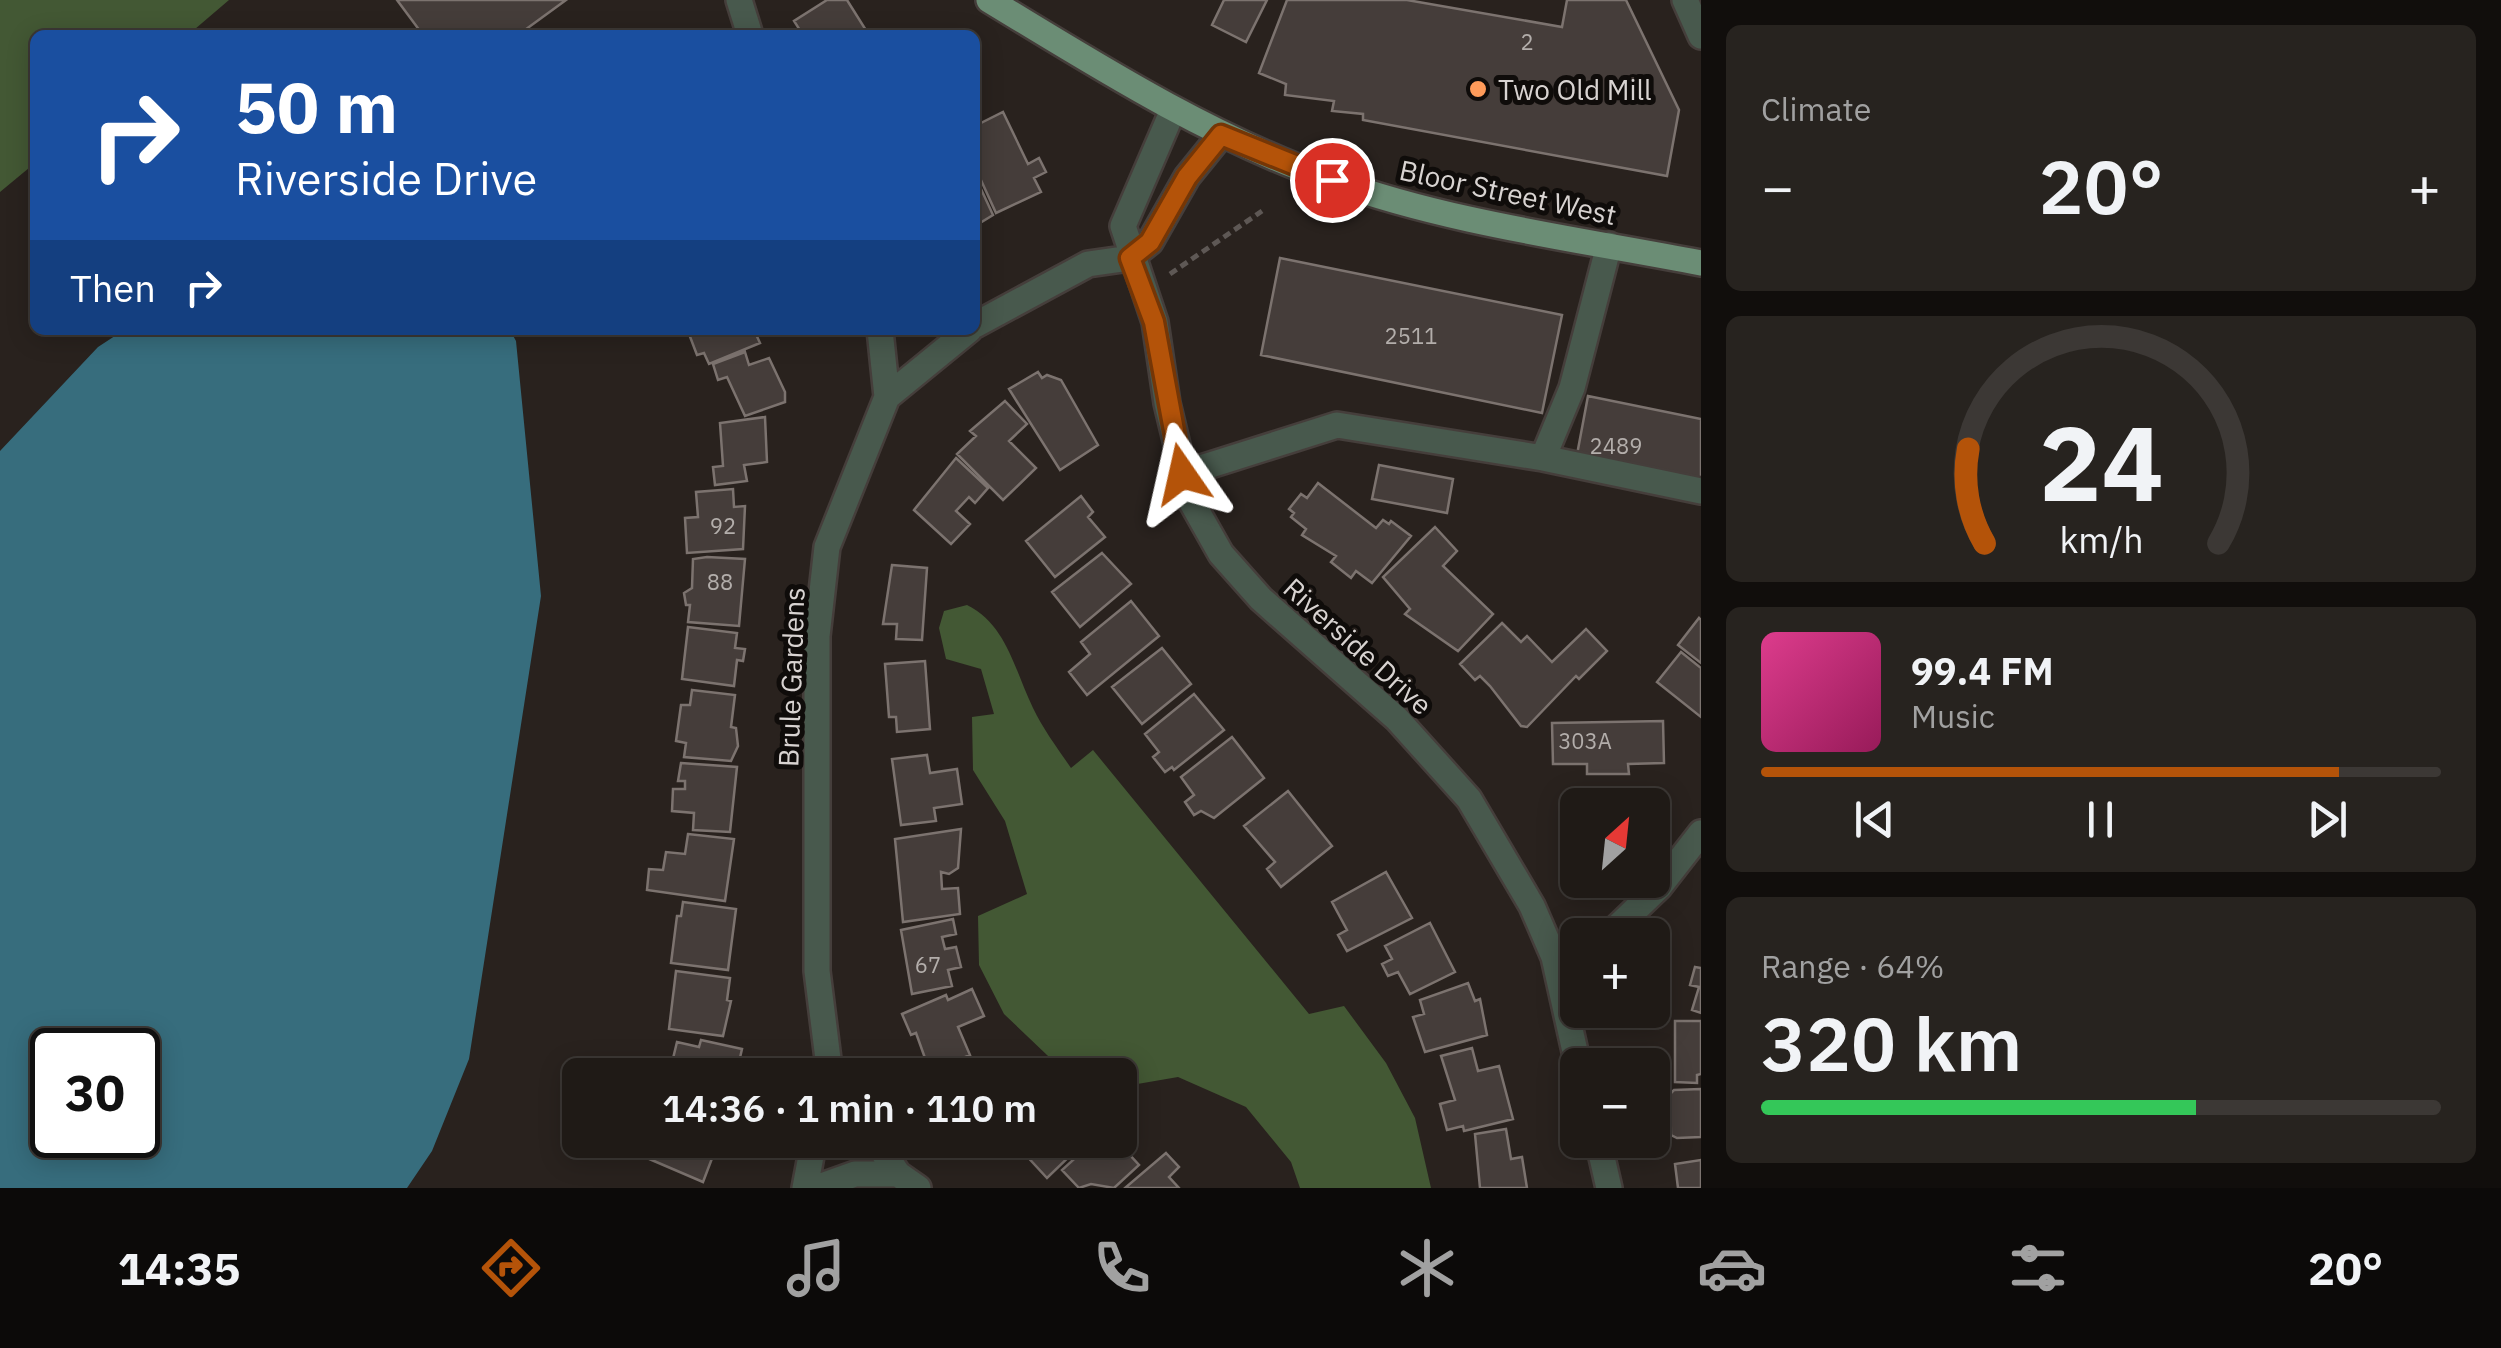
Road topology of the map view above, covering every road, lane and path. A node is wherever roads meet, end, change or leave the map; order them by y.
1 (740, 0) edge
2 (990, 0) edge
3 (1684, 0) edge
4 (749, 30) edge
5 (1701, 36) edge
6 (1173, 110) junction
7 (1221, 135) junction
8 (1262, 211) dead end
9 (1609, 246) junction
10 (1130, 258) junction
11 (1701, 263) edge
12 (1168, 276) dead end
13 (980, 322) edge
14 (881, 335) edge
15 (962, 335) edge
16 (888, 397) junction
17 (1543, 458) junction
18 (1182, 474) junction
19 (1701, 491) edge
20 (1701, 832) edge
21 (1626, 918) edge
22 (1560, 945) edge
23 (828, 1058) edge
24 (811, 1158) edge
25 (889, 1158) edge
26 (1602, 1158) edge
27 (908, 1181) edge
28 (805, 1188) edge
29 (816, 1188) edge
30 (1609, 1188) edge

1 - 4 street
2 - 6 main road, Bloor Street West
3 - 5 street
6 - 7 main road, Bloor Street West
6 - 10 street, Riverside Drive
7 - 9 main road, Bloor Street West
7 - 10 street
8 - 12 path
9 - 11 main road, Bloor Street West
9 - 17 street
10 - 13 street
10 - 18 street, Riverside Drive
14 - 16 street
15 - 16 street, Brule Gardens
16 - 23 street, Brule Gardens
17 - 18 street
17 - 19 street
18 - 22 street, Riverside Drive
20 - 21 street
24 - 28 street
25 - 27 street
26 - 30 street
27 - 29 street

